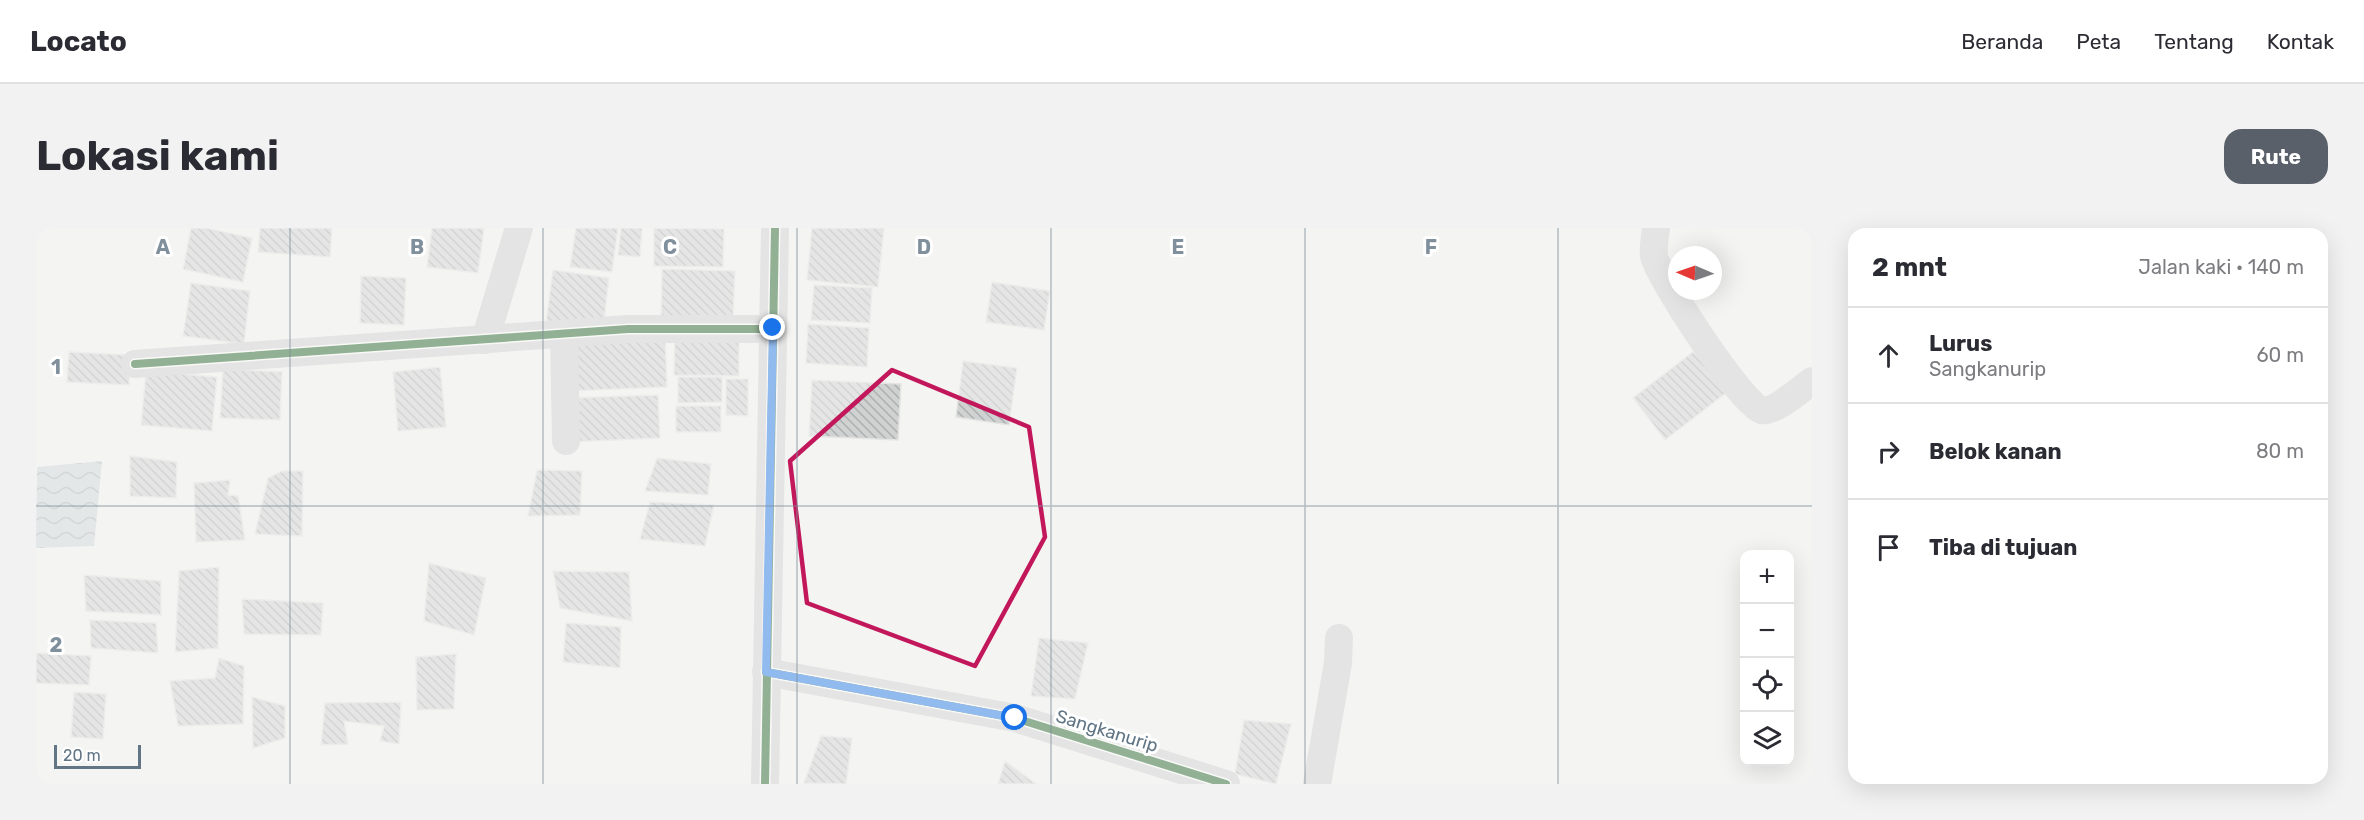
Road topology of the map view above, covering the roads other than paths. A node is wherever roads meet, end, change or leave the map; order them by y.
1 (519, 228) edge
2 (775, 228) edge
3 (1656, 228) edge
4 (773, 328) junction
5 (564, 334) junction
6 (485, 340) junction
7 (135, 364) dead end
8 (1812, 381) edge
9 (566, 441) dead end
10 (1339, 638) dead end
11 (766, 672) junction
12 (765, 784) edge
13 (1226, 784) edge
14 (1317, 784) edge

1 - 6 street
2 - 4 street
3 - 8 street
4 - 5 street
4 - 11 street
5 - 6 street
5 - 9 street
6 - 7 street
10 - 14 street
11 - 12 street
11 - 13 street, Sangkanurip

